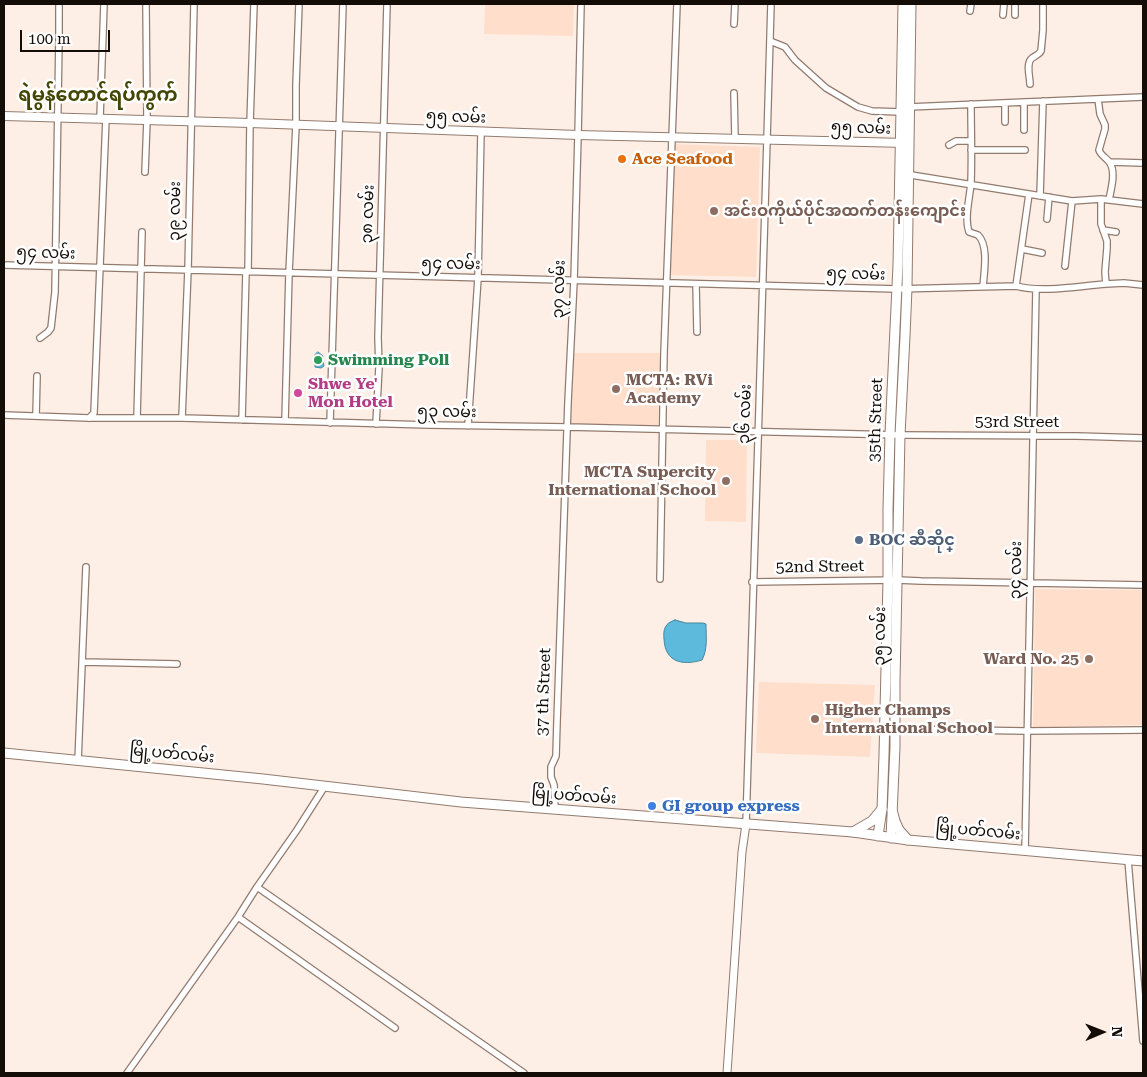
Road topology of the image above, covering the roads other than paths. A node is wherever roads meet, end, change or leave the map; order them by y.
1 (58, 4) edge
2 (104, 4) edge
3 (146, 4) edge
4 (194, 4) edge
5 (254, 4) edge
6 (299, 4) edge
7 (343, 4) edge
8 (387, 4) edge
9 (581, 4) edge
10 (677, 4) edge
11 (735, 4) edge
12 (770, 4) edge
13 (903, 4) edge
14 (911, 4) edge
15 (971, 4) edge
16 (1004, 4) edge
17 (1015, 4) edge
18 (1042, 4) edge
19 (970, 11) dead end
20 (1003, 15) dead end
21 (1015, 15) dead end
22 (734, 24) dead end
23 (770, 41) junction
24 (1030, 84) dead end
25 (734, 93) dead end
26 (1143, 97) edge
27 (1098, 99) junction
28 (1043, 101) junction
29 (1024, 102) junction
30 (1005, 103) junction
31 (971, 104) junction
32 (905, 109) junction
33 (4, 116) edge
34 (58, 117) junction
35 (103, 118) junction
36 (147, 120) junction
37 (191, 121) junction
38 (1005, 122) dead end
39 (250, 123) junction
40 (296, 125) junction
41 (338, 126) junction
42 (384, 127) junction
43 (1024, 130) dead end
44 (481, 131) junction
45 (578, 135) junction
46 (672, 137) junction
47 (734, 139) junction
48 (768, 140) junction
49 (971, 141) junction
50 (904, 143) junction
51 (949, 145) dead end
52 (971, 150) junction
53 (1025, 150) dead end
54 (1110, 162) junction
55 (1143, 163) edge
56 (145, 172) dead end
57 (904, 174) junction
58 (971, 184) junction
59 (1029, 194) junction
60 (1040, 196) junction
61 (1049, 198) junction
62 (1101, 199) junction
63 (1109, 200) junction
64 (1072, 201) junction
65 (1143, 204) edge
66 (1047, 219) dead end
67 (1103, 230) junction
68 (142, 232) dead end
69 (1116, 232) dead end
70 (1022, 249) junction
71 (1042, 253) dead end
72 (4, 265) edge
73 (1065, 266) dead end
74 (55, 268) junction
75 (100, 268) junction
76 (141, 270) junction
77 (188, 270) junction
78 (247, 272) junction
79 (289, 273) junction
80 (335, 275) junction
81 (380, 276) junction
82 (478, 278) junction
83 (574, 281) junction
84 (667, 283) junction
85 (696, 284) junction
86 (1106, 284) junction
87 (763, 285) junction
88 (1143, 285) edge
89 (983, 286) junction
90 (1016, 286) junction
91 (907, 288) junction
92 (897, 289) junction
93 (1036, 289) junction
94 (697, 332) dead end
95 (40, 338) dead end
96 (37, 376) dead end
97 (4, 415) edge
98 (36, 416) junction
99 (89, 418) junction
100 (137, 418) junction
101 (182, 418) junction
102 (242, 420) junction
103 (285, 421) junction
104 (330, 423) junction
105 (376, 424) junction
106 (468, 426) junction
107 (568, 427) junction
108 (664, 429) junction
109 (758, 432) junction
110 (895, 434) junction
111 (1033, 436) junction
112 (1143, 438) edge
113 (86, 567) dead end
114 (562, 575) joint
115 (660, 579) dead end
116 (892, 580) junction
117 (752, 582) junction
118 (1029, 584) junction
119 (1143, 585) edge
120 (82, 662) junction
121 (177, 664) dead end
122 (895, 729) junction
123 (1143, 730) edge
124 (1026, 731) junction
125 (4, 753) edge
126 (884, 755) junction
127 (895, 756) junction
128 (78, 761) junction
129 (325, 786) junction
130 (555, 809) junction
131 (882, 809) junction
132 (892, 810) junction
133 (746, 824) junction
134 (853, 832) junction
135 (878, 836) junction
136 (891, 838) junction
137 (908, 840) junction
138 (1025, 851) junction
139 (1128, 860) junction
140 (1143, 861) edge
141 (257, 887) junction
142 (238, 917) junction
143 (395, 1028) dead end
144 (1143, 1041) edge
145 (127, 1073) edge
146 (524, 1073) edge
147 (727, 1073) edge

1 - 34 street
2 - 35 street
3 - 36 street
4 - 37 street, ၃၉ လမ်း
5 - 39 street
6 - 40 street
7 - 41 street
8 - 42 street, ၃၈ လမ်း
9 - 45 street, ၃၇ လမ်း
10 - 46 street
11 - 22 street
12 - 23 street, ၃၆ လမ်း
13 - 32 main road, 35th Street
14 - 32 main road, 35th Street
15 - 19 street
16 - 20 street
17 - 21 street
18 - 24 street
23 - 32 street
23 - 48 street, ၃၆ လမ်း
25 - 47 street
26 - 27 street
27 - 28 street
27 - 54 street
28 - 29 street
28 - 60 street
29 - 30 street
29 - 43 street
30 - 31 street
30 - 38 street
31 - 32 street
31 - 49 street
32 - 50 main road, 35th Street
33 - 34 main road, ၅၅ လမ်း
34 - 35 main road, ၅၅ လမ်း
34 - 74 street
35 - 36 main road, ၅၅ လမ်း
35 - 75 street
36 - 37 main road, ၅၅ လမ်း
36 - 56 street
37 - 39 main road, ၅၅ လမ်း
37 - 77 street, ၃၉ လမ်း
39 - 40 main road, ၅၅ လမ်း
39 - 78 street
40 - 41 main road, ၅၅ လမ်း
40 - 79 street
41 - 42 main road, ၅၅ လမ်း
41 - 80 street
42 - 44 main road, ၅၅ လမ်း
42 - 81 street, ၃၈ လမ်း
44 - 45 main road, ၅၅ လမ်း
44 - 82 street
45 - 46 main road, ၅၅ လမ်း
45 - 83 street, ၃၇ လမ်း
46 - 47 main road, ၅၅ လမ်း
46 - 84 street
47 - 48 main road, ၅၅ လမ်း
48 - 50 main road, ၅၅ လမ်း
48 - 87 street, ၃၆ လမ်း
49 - 51 street
49 - 52 street
50 - 57 main road, 35th Street
52 - 53 street
52 - 58 street
54 - 55 street
54 - 63 street
57 - 58 street
57 - 91 main road, 35th Street
57 - 92 main road, 35th Street
58 - 59 street
58 - 89 street
59 - 60 street
59 - 70 street
60 - 61 street
61 - 64 street
61 - 66 street
62 - 63 street
62 - 64 street
62 - 67 street
63 - 65 street
64 - 73 street
67 - 69 street
67 - 86 street
68 - 76 street
70 - 71 street
70 - 90 street
72 - 74 street, ၅၄ လမ်း
74 - 75 street, ၅၄ လမ်း
74 - 95 street
75 - 76 street, ၅၄ လမ်း
75 - 99 street
76 - 77 street, ၅၄ လမ်း
76 - 100 street
77 - 78 street, ၅၄ လမ်း
77 - 101 street, ၃၉ လမ်း
78 - 79 street, ၅၄ လမ်း
78 - 102 street
79 - 80 street, ၅၄ လမ်း
79 - 103 street
80 - 81 street, ၅၄ လမ်း
80 - 104 street
81 - 82 street, ၅၄ လမ်း
81 - 105 street, ၃၈ လမ်း
82 - 83 street, ၅၄ လမ်း
82 - 106 street
83 - 84 street, ၅၄ လမ်း
83 - 107 street, ၃၇ လမ်း
84 - 85 street, ၅၄ လမ်း
84 - 108 street
85 - 87 street, ၅၄ လမ်း
85 - 94 street
86 - 88 street, ၅၄ လမ်း
86 - 93 street, ၅၄ လမ်း
87 - 92 street, ၅၄ လမ်း
87 - 109 street, ၃၆ လမ်း
89 - 90 street, ၅၄ လမ်း
89 - 91 street, ၅၄ လမ်း
90 - 93 street, ၅၄ လမ်း
91 - 92 street, ၅၄ လမ်း
91 - 110 main road, 35th Street
92 - 110 main road, 35th Street
93 - 111 street, ၃၄ လမ်း
96 - 98 street
97 - 98 street, ၅၃ လမ်း
98 - 99 street, ၅၃ လမ်း
99 - 100 street, ၅၃ လမ်း
100 - 101 street, ၅၃ လမ်း
101 - 102 street, ၅၃ လမ်း
102 - 103 street, ၅၃ လမ်း
103 - 104 street, ၅၃ လမ်း
104 - 105 street, ၅၃ လမ်း
105 - 106 street, ၅၃ လမ်း
106 - 107 street, ၅၃ လမ်း
107 - 108 street, ၅၃ လမ်း
107 - 114 street, ၃၇ လမ်း
108 - 109 street, ၅၃ လမ်း
108 - 115 street
109 - 110 street, ၅၃ လမ်း
109 - 117 street, ၃၆ လမ်း
110 - 111 street, 53rd Street
110 - 116 main road, ၃၅ လမ်း
111 - 112 street, 53rd Street
111 - 118 street, ၃၄ လမ်း
113 - 120 street
114 - 130 street, 37 th Street
116 - 117 street, 52nd Street
116 - 118 street, 52nd Street
116 - 122 main road, ၃၅ လမ်း
116 - 126 main road
117 - 133 street, ၃၆ လမ်း
118 - 119 street, 52nd Street
118 - 124 street, ၃၄ လမ်း
120 - 121 street
120 - 128 street
122 - 124 street
122 - 127 main road, ၃၅ လမ်း
123 - 124 street
124 - 138 street, ၃၄ လမ်း
125 - 128 main road, မြို့ပတ်လမ်း
126 - 127 main road
126 - 131 main road
127 - 132 main road, ၃၅ လမ်း
128 - 129 main road, မြို့ပတ်လမ်း
129 - 130 main road, မြို့ပတ်လမ်း
129 - 141 street
130 - 133 main road, မြို့ပတ်လမ်း
131 - 134 main road
131 - 135 main road
132 - 136 main road, ၃၅ လမ်း
132 - 137 main road
133 - 134 main road, မြို့ပတ်လမ်း
133 - 147 street
134 - 135 main road, မြို့ပတ်လမ်း
135 - 136 main road, မြို့ပတ်လမ်း
136 - 137 main road, မြို့ပတ်လမ်း
137 - 138 main road, မြို့ပတ်လမ်း
138 - 139 main road, မြို့ပတ်လမ်း
139 - 140 main road, မြို့ပတ်လမ်း
139 - 144 street
141 - 142 street
141 - 146 street
142 - 143 street
142 - 145 street

